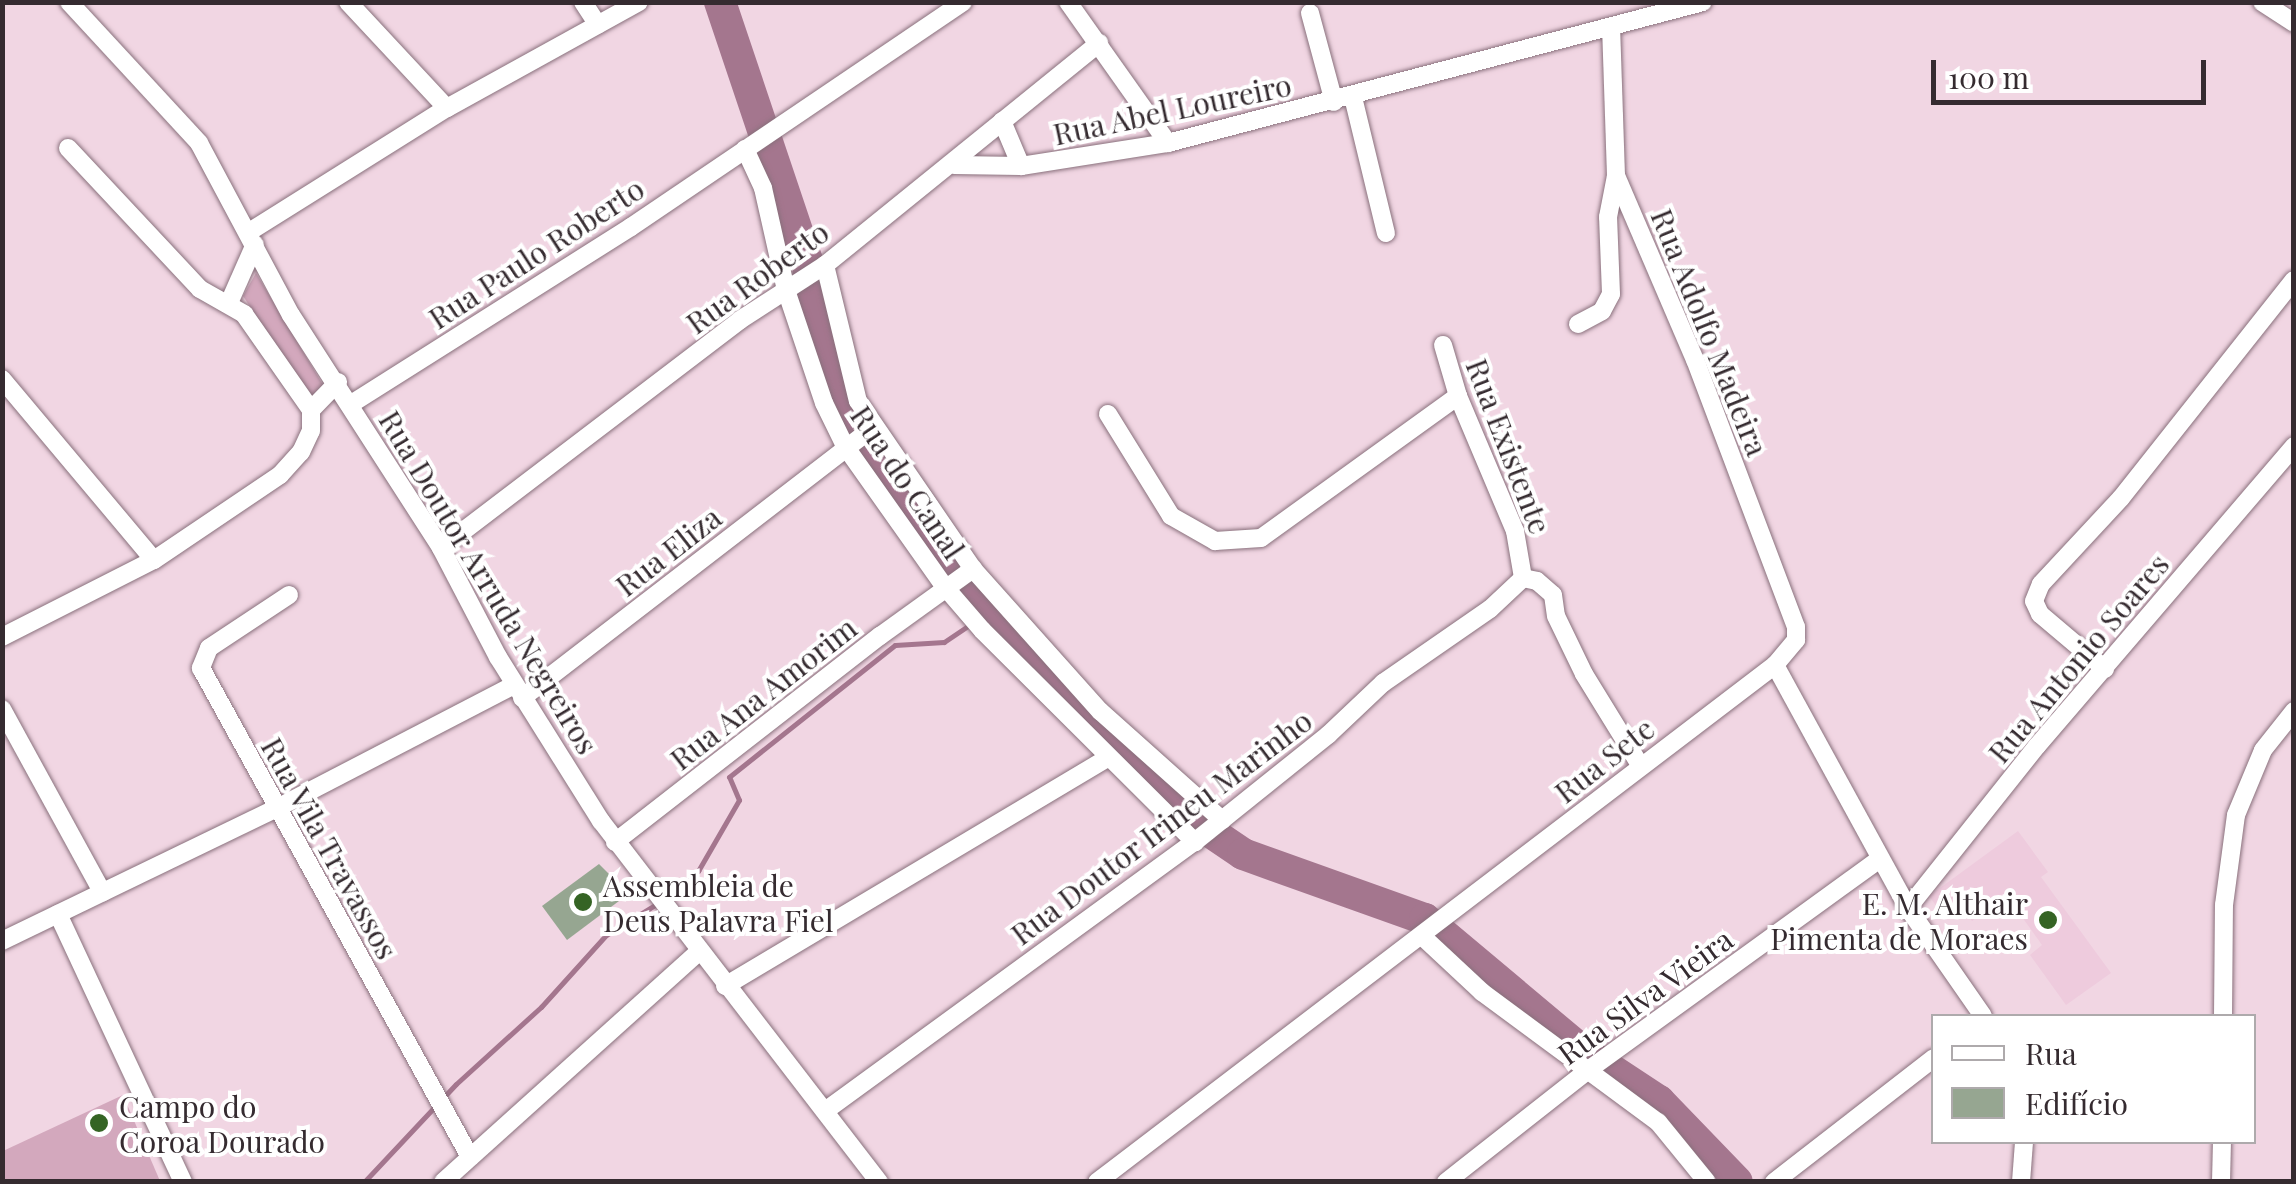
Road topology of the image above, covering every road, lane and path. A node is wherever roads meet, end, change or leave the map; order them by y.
1 (68, 2) edge
2 (348, 2) edge
3 (583, 2) edge
4 (639, 2) edge
5 (964, 2) edge
6 (1068, 2) edge
7 (1703, 2) edge
8 (2278, 6) edge
9 (1310, 12) dead end
10 (2294, 22) edge
11 (598, 26) junction
12 (1611, 27) junction
13 (1099, 44) junction
14 (1343, 100) junction
15 (447, 108) junction
16 (1002, 121) junction
17 (1168, 143) junction
18 (68, 148) dead end
19 (747, 148) junction
20 (954, 165) junction
21 (1021, 166) junction
22 (1616, 176) junction
23 (1386, 233) dead end
24 (252, 238) junction
25 (821, 267) junction
26 (2294, 280) edge
27 (788, 288) junction
28 (230, 303) junction
29 (1578, 324) dead end
30 (1442, 345) dead end
31 (2, 378) edge
32 (338, 382) junction
33 (1458, 396) junction
34 (350, 404) junction
35 (311, 410) junction
36 (1108, 414) dead end
37 (870, 430) junction
38 (847, 445) junction
39 (2294, 446) edge
40 (441, 548) junction
41 (154, 560) junction
42 (972, 570) junction
43 (1522, 578) junction
44 (945, 587) junction
45 (289, 595) dead end
46 (2, 637) edge
47 (1790, 649) joint
48 (1775, 665) junction
49 (2105, 669) junction
50 (518, 692) junction
51 (2, 710) edge
52 (2294, 711) edge
53 (1108, 758) junction
54 (1640, 765) junction
55 (276, 809) junction
56 (1221, 821) junction
57 (1196, 841) junction
58 (615, 842) junction
59 (1880, 858) junction
60 (102, 892) junction
61 (1908, 908) junction
62 (58, 914) junction
63 (1425, 935) junction
64 (2, 941) edge
65 (698, 952) junction
66 (725, 986) junction
67 (1982, 1014) edge
68 (2223, 1014) edge
69 (1931, 1060) edge
70 (1589, 1070) junction
71 (825, 1111) junction
72 (2024, 1144) edge
73 (2222, 1144) edge
74 (470, 1158) junction
75 (183, 1182) edge
76 (443, 1182) edge
77 (879, 1182) edge
78 (1097, 1182) edge
79 (1446, 1182) edge
80 (1706, 1182) edge
81 (1774, 1182) edge
82 (2021, 1182) edge
83 (2221, 1182) edge

1 - 24 street, Rua Doutor Arruda Negreiros
2 - 15 street
3 - 11 street
4 - 11 street
5 - 19 street, Rua Paulo Roberto
6 - 13 street
7 - 12 street, Rua Abel Loureiro
8 - 10 street
9 - 14 street, Rua Abel Loureiro
11 - 15 street
12 - 14 street, Rua Abel Loureiro
12 - 22 street, Rua Adolfo Madeira
13 - 16 street, Rua Roberto
13 - 17 street
14 - 17 street, Rua Abel Loureiro
14 - 23 street
15 - 24 street
16 - 20 street, Rua Roberto
16 - 21 street, Rua Abel Loureiro
17 - 21 street, Rua Abel Loureiro
18 - 28 street
19 - 27 street, Rua do Canal
19 - 34 street, Rua Paulo Roberto
20 - 21 street, Rua Abel Loureiro
20 - 25 street, Rua Roberto
22 - 29 street
22 - 47 street, Rua Adolfo Madeira
24 - 28 street
24 - 32 street, Rua Doutor Arruda Negreiros
25 - 27 street, Rua Roberto
25 - 37 street
26 - 49 street
27 - 38 street, Rua do Canal
27 - 40 street, Rua Roberto
28 - 35 street
30 - 33 street, Rua Existente
31 - 41 street
32 - 34 street, Rua Doutor Arruda Negreiros
32 - 35 street
33 - 36 street
33 - 43 street, Rua Existente
34 - 40 street, Rua Doutor Arruda Negreiros
35 - 41 street
37 - 38 street, Rua Eliza
37 - 42 street
38 - 44 street, Rua do Canal
38 - 50 street, Rua Eliza
39 - 49 street, Rua Antonio Soares
40 - 50 street, Rua Doutor Arruda Negreiros
41 - 46 street
42 - 44 street, Rua Ana Amorim
42 - 56 street
43 - 54 street, Rua Existente
43 - 56 street, Rua Doutor Irineu Marinho
44 - 53 street, Rua do Canal
44 - 58 street, Rua Ana Amorim
45 - 55 street, Rua Vila Travassos
47 - 48 street, Rua Sete
48 - 54 street, Rua Sete
48 - 59 street
49 - 61 street, Rua Antonio Soares
50 - 55 street, Rua Eliza
50 - 58 street, Rua Doutor Arruda Negreiros
51 - 60 street
52 - 68 street
53 - 57 street, Rua do Canal
53 - 66 street
54 - 63 street, Rua Sete
55 - 60 street, Rua Eliza
55 - 74 street, Rua Vila Travassos
56 - 57 street, Rua Doutor Irineu Marinho
57 - 71 street, Rua Doutor Irineu Marinho
58 - 65 street, Rua Doutor Arruda Negreiros
59 - 61 street
59 - 70 street, Rua Silva Vieira
60 - 62 street, Rua Eliza
61 - 67 street
62 - 64 street, Rua Eliza
62 - 75 street
63 - 70 street
63 - 78 street
65 - 66 street, Rua Doutor Arruda Negreiros
65 - 74 street
66 - 71 street, Rua Doutor Arruda Negreiros
69 - 81 street
70 - 79 street, Rua Silva Vieira
70 - 80 street
71 - 77 street, Rua Doutor Arruda Negreiros
72 - 82 street
73 - 83 street
74 - 76 street

